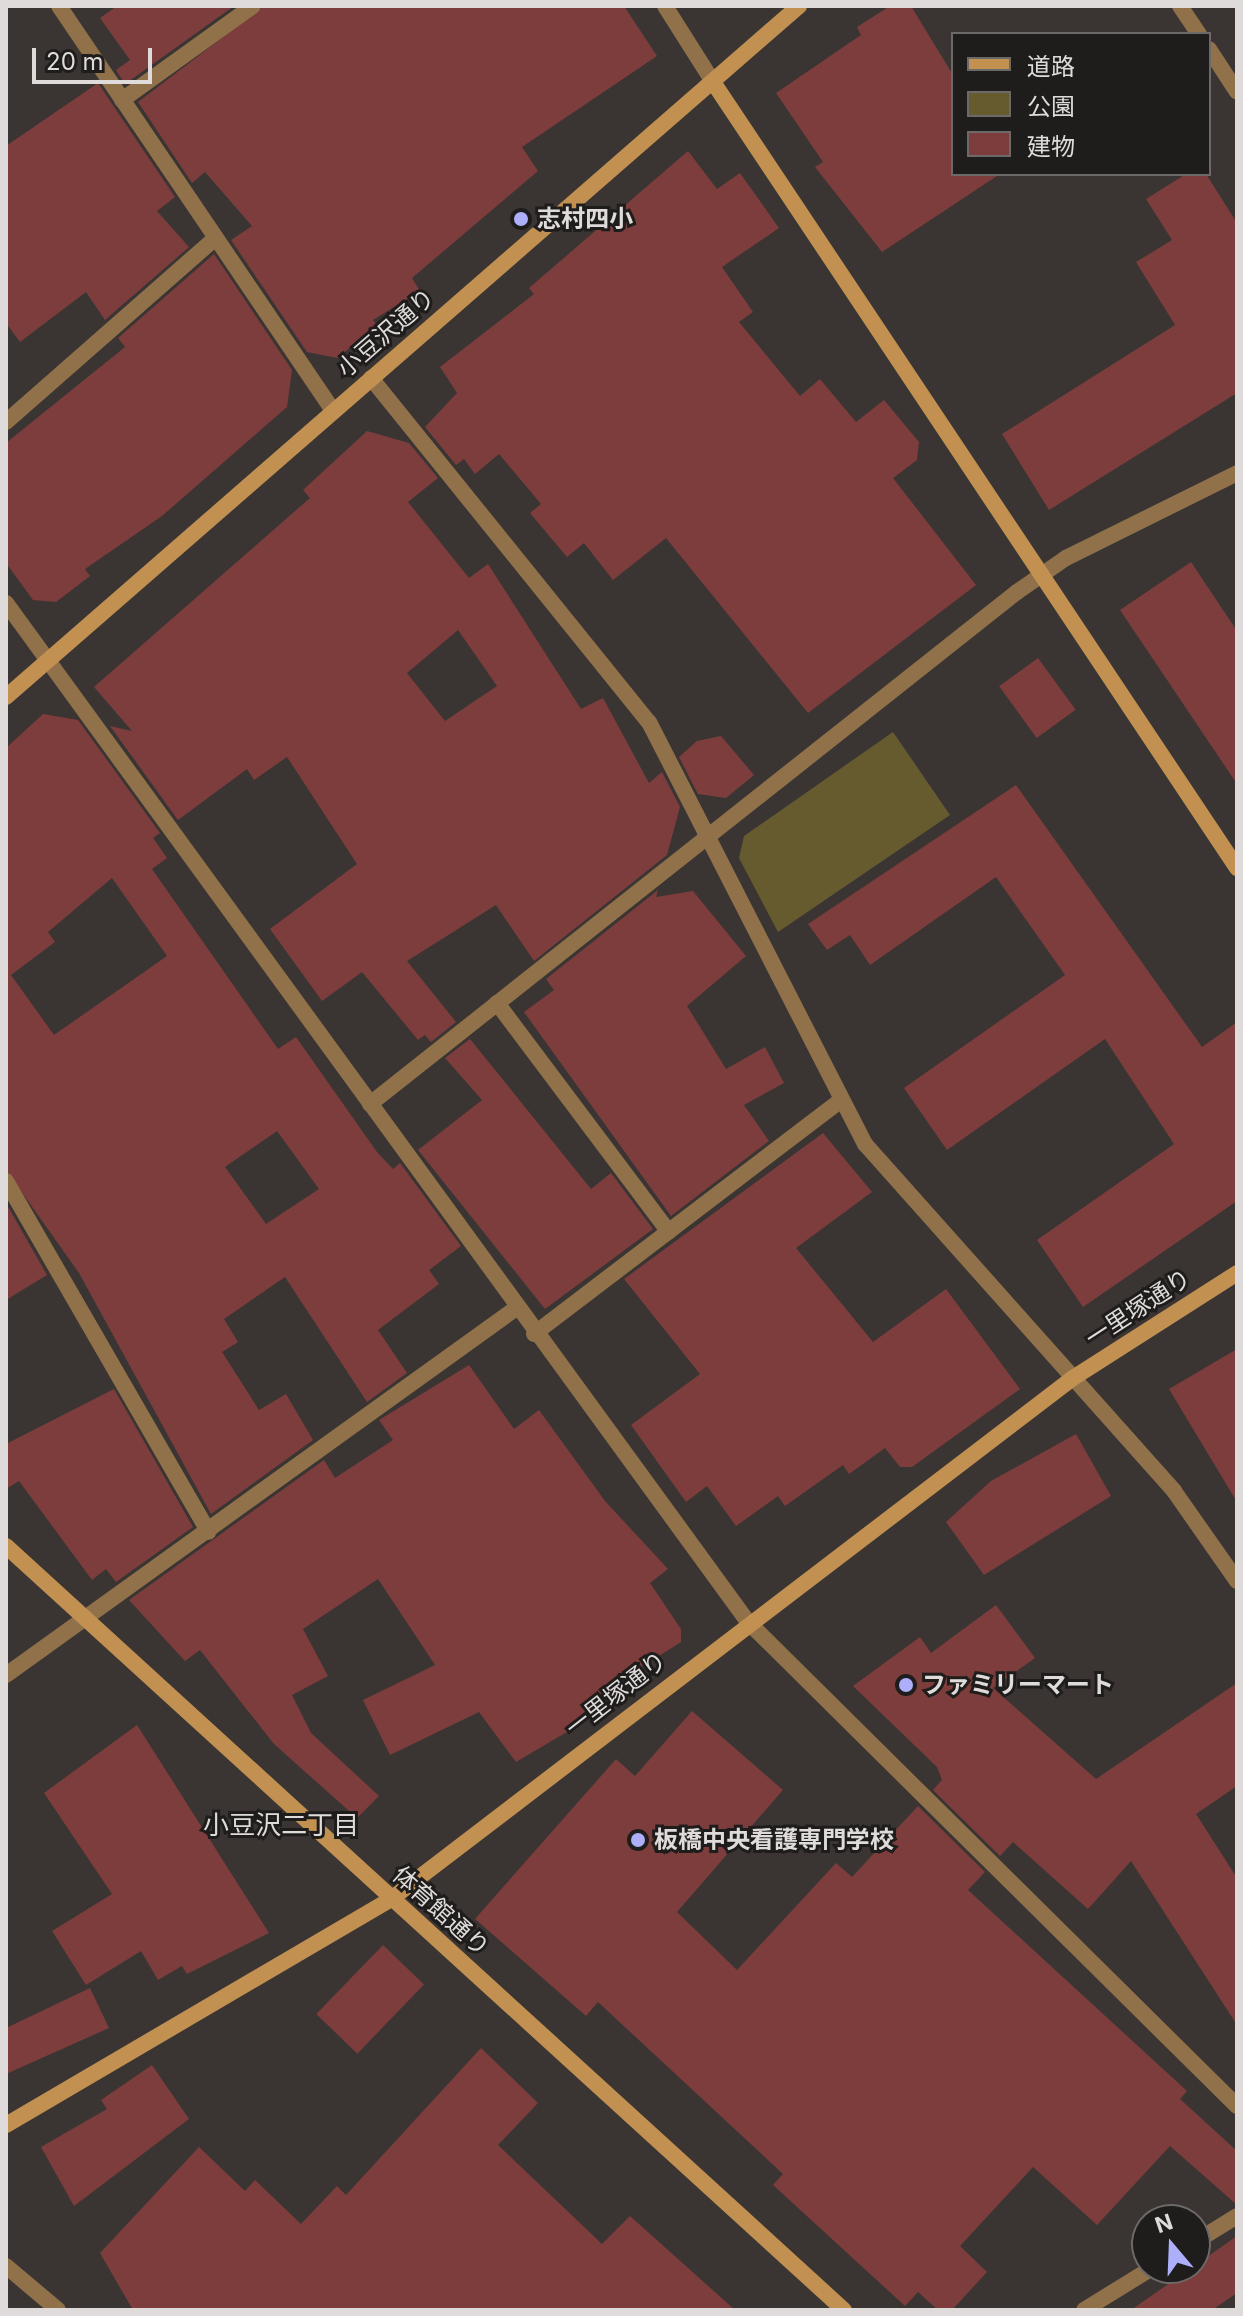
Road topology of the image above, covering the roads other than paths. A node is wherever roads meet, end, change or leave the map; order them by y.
1 (59, 6) edge
2 (253, 6) edge
3 (665, 6) edge
4 (799, 6) edge
5 (1180, 6) edge
6 (1198, 32) edge
7 (1211, 52) edge
8 (713, 82) junction
9 (1237, 92) edge
10 (122, 100) junction
11 (214, 239) junction
12 (371, 378) junction
13 (333, 410) junction
14 (6, 422) edge
15 (1237, 473) edge
16 (1041, 575) junction
17 (6, 603) edge
18 (48, 660) junction
19 (6, 697) edge
20 (706, 839) junction
21 (1237, 868) edge
22 (497, 1003) junction
23 (841, 1100) junction
24 (370, 1104) junction
25 (6, 1181) edge
26 (669, 1232) junction
27 (1237, 1273) edge
28 (515, 1309) junction
29 (534, 1334) junction
30 (1073, 1378) junction
31 (209, 1532) junction
32 (6, 1546) edge
33 (1237, 1581) edge
34 (86, 1619) junction
35 (748, 1622) junction
36 (6, 1675) edge
37 (391, 1899) junction
38 (1237, 2106) edge
39 (6, 2125) edge
40 (1237, 2216) edge
41 (1211, 2232) edge
42 (6, 2266) edge
43 (1131, 2281) edge
44 (58, 2310) edge
45 (844, 2310) edge
46 (1084, 2310) edge

1 - 10 street
2 - 10 street
3 - 8 street
4 - 8 street, 小豆沢通り
5 - 6 street
7 - 9 street
8 - 12 street, 小豆沢通り
8 - 16 street
10 - 11 street
11 - 13 street
11 - 14 street
12 - 13 street, 小豆沢通り
12 - 20 street
13 - 18 street, 小豆沢通り
15 - 16 street
16 - 20 street
16 - 21 street
17 - 18 street
18 - 19 street, 小豆沢通り
18 - 24 street
20 - 22 street
20 - 23 street
22 - 24 street
22 - 26 street
23 - 26 street
23 - 30 street
24 - 28 street
25 - 31 street
26 - 29 street
27 - 30 street, 一里塚通り
28 - 29 street
28 - 31 street
29 - 35 street
30 - 33 street
30 - 35 street, 一里塚通り
31 - 34 street
32 - 34 street, 体育館通り
34 - 36 street
34 - 37 street, 体育館通り
35 - 37 street, 一里塚通り
35 - 38 street
37 - 39 street, 一里塚通り
37 - 45 street, 体育館通り
40 - 41 street
42 - 44 street
43 - 46 street

